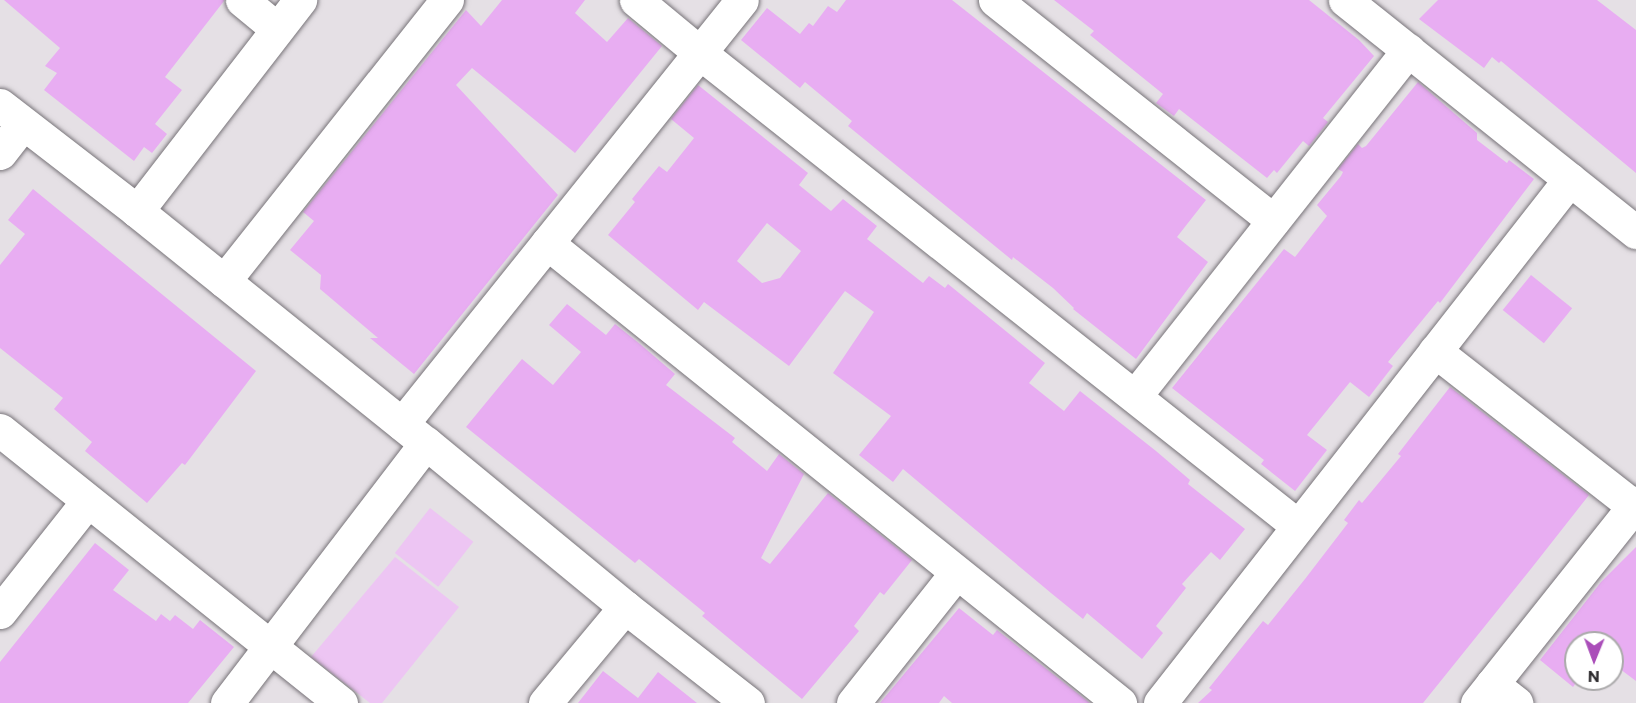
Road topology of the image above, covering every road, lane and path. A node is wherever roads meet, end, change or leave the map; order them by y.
1 (242, 0) edge
2 (300, 0) edge
3 (447, 0) edge
4 (636, 0) edge
5 (742, 0) edge
6 (995, 0) edge
7 (1345, 0) edge
8 (276, 28) junction
9 (1408, 50) junction
10 (700, 53) junction
11 (12, 114) edge
12 (0, 153) edge
13 (1570, 179) junction
14 (137, 211) junction
15 (1273, 220) junction
16 (1636, 232) edge
17 (547, 243) junction
18 (224, 281) junction
19 (1436, 351) junction
20 (1135, 396) junction
21 (0, 430) edge
22 (414, 434) junction
23 (87, 502) junction
24 (1635, 506) edge
25 (1298, 526) junction
26 (956, 573) junction
27 (624, 607) junction
28 (0, 612) edge
29 (270, 648) junction
30 (1495, 697) edge
31 (227, 703) edge
32 (341, 703) edge
33 (545, 703) edge
34 (748, 703) edge
35 (853, 703) edge
36 (1120, 703) edge
37 (1160, 703) edge

1 - 8 street
2 - 8 street
3 - 18 street
4 - 10 street
5 - 10 street
6 - 15 street
7 - 9 street
8 - 14 street
9 - 13 street
9 - 15 street
10 - 17 street
10 - 20 street
11 - 12 street
11 - 14 street
13 - 16 street
13 - 19 street
14 - 18 street
15 - 20 street
17 - 22 street
17 - 26 street
18 - 22 street
19 - 24 street
19 - 25 street
20 - 25 street
21 - 23 street
22 - 27 street
22 - 29 street
23 - 28 street
23 - 29 street
24 - 30 street
25 - 37 street
26 - 35 street
26 - 36 street
27 - 33 street
27 - 34 street
29 - 31 street
29 - 32 street

